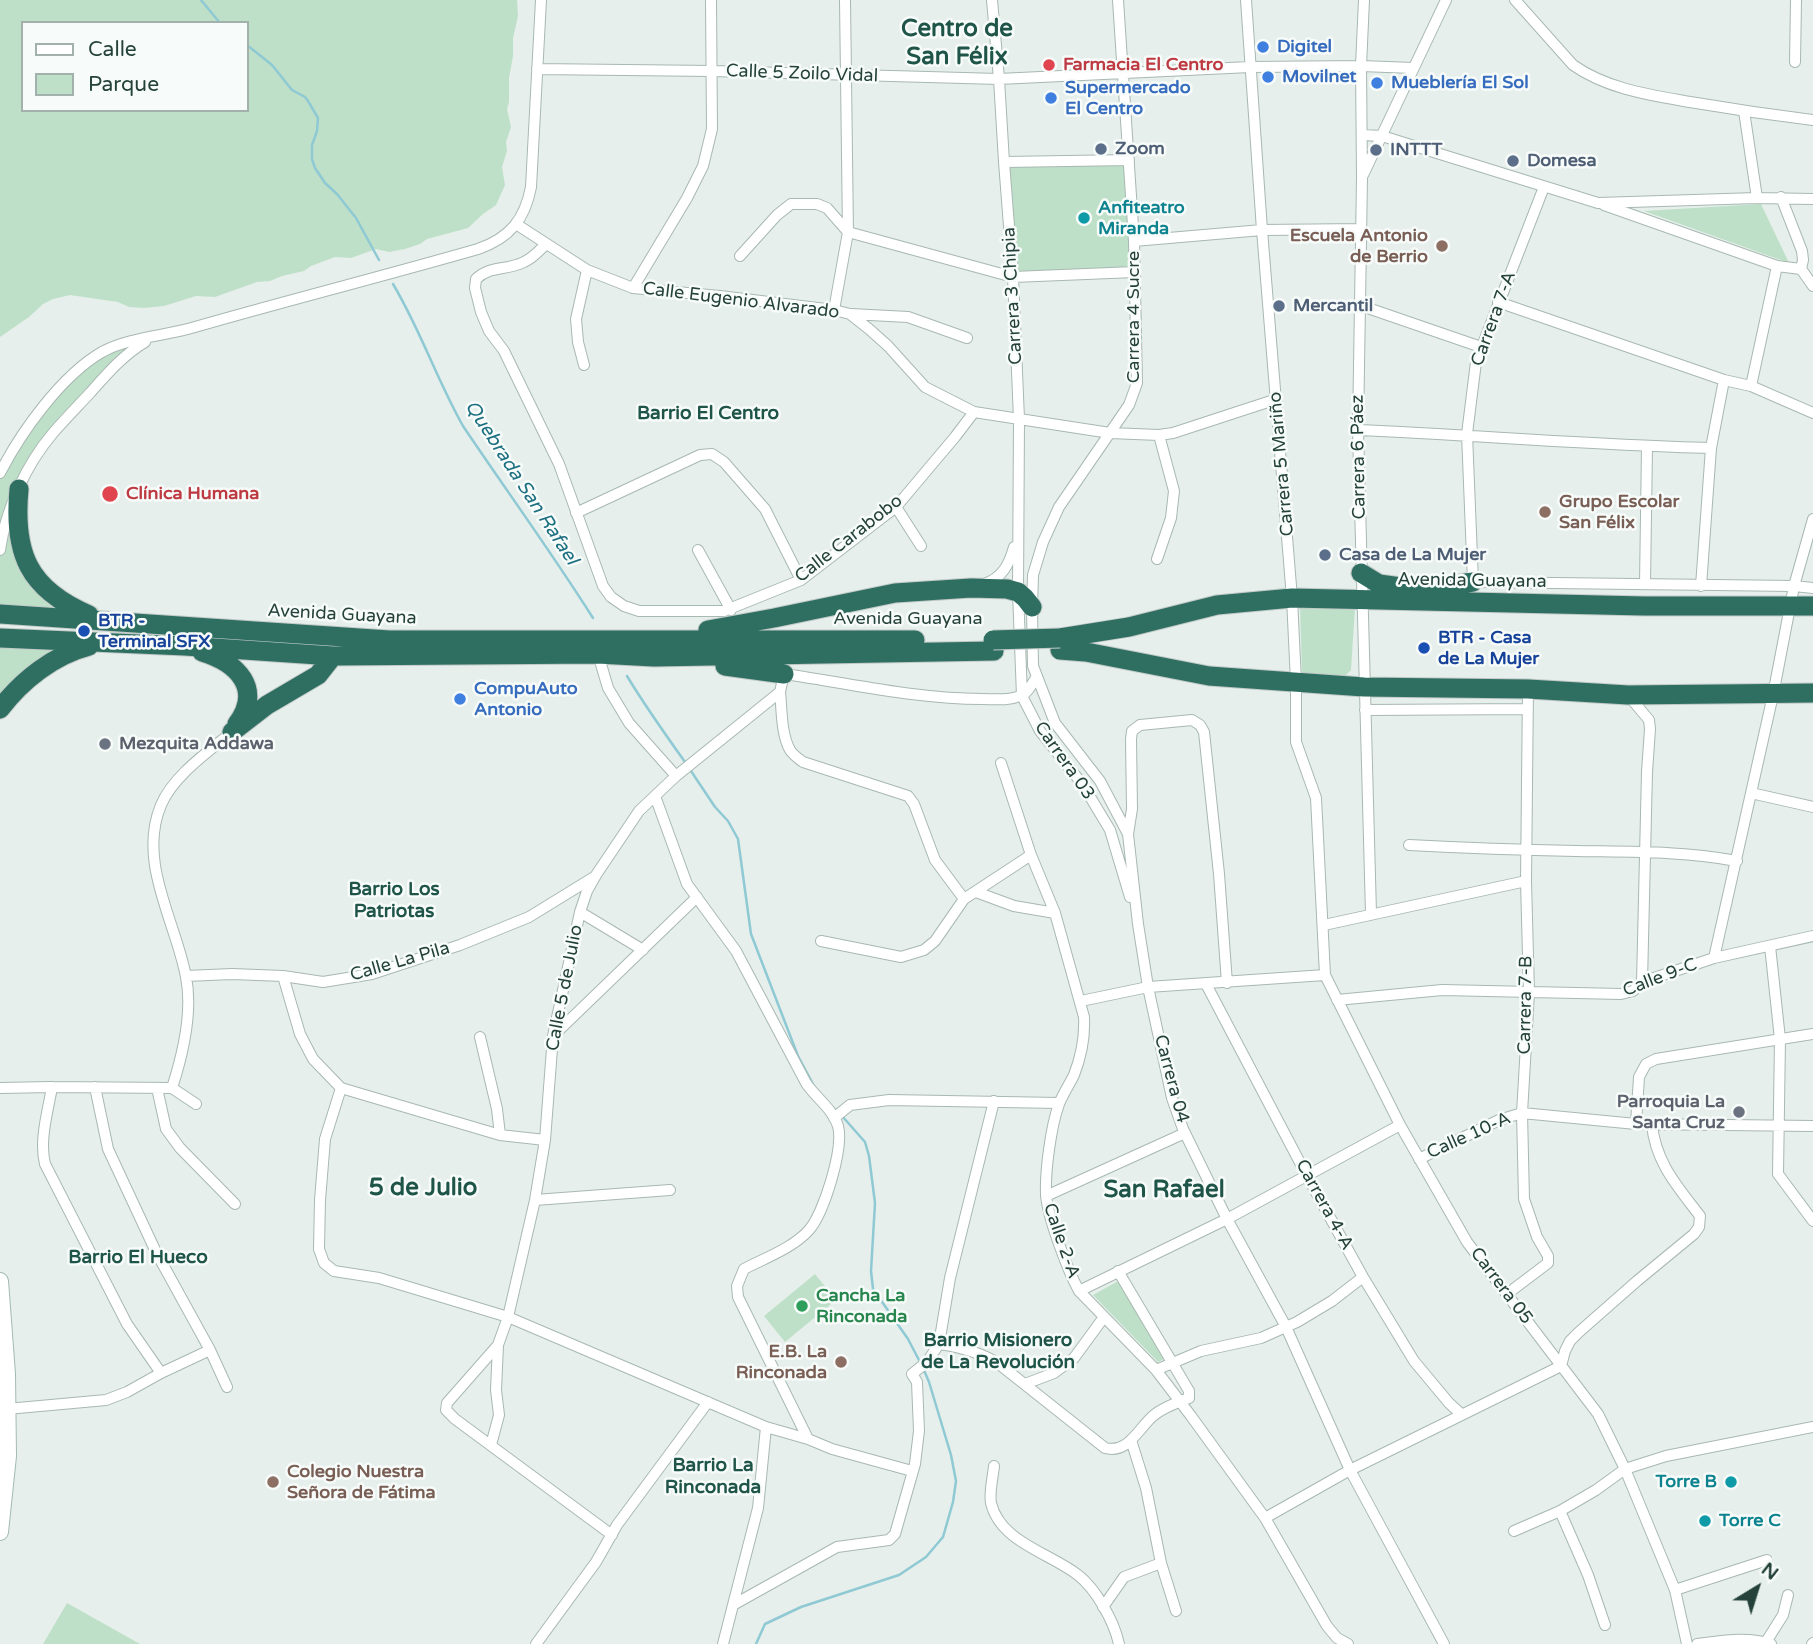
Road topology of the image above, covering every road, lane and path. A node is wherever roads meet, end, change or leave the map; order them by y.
1 (541, 0) edge
2 (711, 0) edge
3 (845, 0) edge
4 (992, 0) edge
5 (1118, 0) edge
6 (1245, 0) edge
7 (1364, 0) edge
8 (1446, 0) edge
9 (1515, 0) edge
10 (1796, 0) edge
11 (1794, 62) dead end
12 (1361, 66) junction
13 (1250, 67) junction
14 (1413, 68) junction
15 (537, 69) junction
16 (712, 71) junction
17 (1124, 74) junction
18 (846, 75) junction
19 (999, 79) junction
20 (1744, 111) junction
21 (1813, 120) edge
22 (1362, 135) junction
23 (1382, 136) junction
24 (1129, 160) junction
25 (1003, 162) junction
26 (1362, 177) junction
27 (1544, 187) junction
28 (1781, 197) junction
29 (1757, 198) junction
30 (1813, 199) edge
31 (1598, 203) junction
32 (516, 224) junction
33 (1361, 229) junction
34 (1262, 230) junction
35 (848, 232) junction
36 (1134, 242) junction
37 (546, 244) junction
38 (740, 256) dead end
39 (1777, 266) junction
40 (1801, 269) junction
41 (587, 270) junction
42 (1135, 272) junction
43 (1013, 277) junction
44 (1813, 286) edge
45 (633, 288) junction
46 (1498, 302) junction
47 (1360, 305) junction
48 (834, 310) junction
49 (850, 314) junction
50 (155, 337) junction
51 (967, 338) dead end
52 (1481, 347) junction
53 (584, 365) dead end
54 (1724, 380) junction
55 (1751, 386) junction
56 (1277, 399) junction
57 (974, 412) junction
58 (1813, 413) edge
59 (1019, 419) junction
60 (1357, 430) junction
61 (1110, 433) junction
62 (1159, 435) junction
63 (1467, 435) junction
64 (1647, 446) junction
65 (1711, 448) junction
66 (0, 473) edge
67 (19, 489) junction
68 (896, 507) junction
69 (576, 513) junction
70 (1813, 519) edge
71 (1018, 531) junction
72 (921, 546) dead end
73 (0, 550) edge
74 (698, 550) dead end
75 (1157, 559) dead end
76 (1361, 573) junction
77 (801, 580) junction
78 (1473, 582) junction
79 (1645, 584) junction
80 (1701, 586) junction
81 (1794, 586) junction
82 (971, 588) junction
83 (1813, 588) edge
84 (1421, 590) junction
85 (1018, 592) junction
86 (1292, 598) junction
87 (1391, 599) junction
88 (1362, 600) junction
89 (1451, 601) junction
90 (1813, 606) edge
91 (1032, 607) junction
92 (1791, 607) junction
93 (731, 610) junction
94 (0, 614) edge
95 (99, 620) junction
96 (0, 638) edge
97 (100, 643) junction
98 (1060, 644) junction
99 (185, 646) junction
100 (654, 648) junction
101 (598, 654) junction
102 (333, 656) junction
103 (1037, 677) junction
104 (1296, 682) junction
105 (782, 683) junction
106 (1364, 687) junction
107 (1813, 693) edge
108 (1628, 695) junction
109 (1773, 695) junction
110 (1022, 696) junction
111 (1528, 699) junction
112 (0, 709) edge
113 (1365, 710) junction
114 (232, 732) junction
115 (1001, 763) dead end
116 (679, 774) junction
117 (1751, 793) junction
118 (655, 796) junction
119 (1813, 807) edge
120 (1128, 834) junction
121 (1409, 845) dead end
122 (1526, 850) junction
123 (1645, 853) junction
124 (1031, 855) junction
125 (1737, 861) junction
126 (596, 875) junction
127 (1525, 881) junction
128 (976, 892) junction
129 (697, 897) junction
130 (964, 899) junction
131 (580, 912) junction
132 (1055, 914) junction
133 (1371, 914) junction
134 (1138, 924) junction
135 (1324, 925) junction
136 (1813, 936) edge
137 (821, 941) dead end
138 (1770, 946) junction
139 (643, 950) junction
140 (1714, 958) junction
141 (1325, 975) junction
142 (186, 976) junction
143 (283, 976) junction
144 (1642, 982) junction
145 (1227, 983) junction
146 (1206, 984) junction
147 (1148, 987) junction
148 (1529, 993) junction
149 (1337, 1000) junction
150 (1081, 1001) junction
151 (1813, 1034) edge
152 (480, 1037) dead end
153 (553, 1037) junction
154 (1780, 1039) junction
155 (52, 1087) junction
156 (95, 1087) junction
157 (0, 1088) edge
158 (157, 1088) junction
159 (172, 1088) junction
160 (341, 1088) junction
161 (994, 1101) junction
162 (1059, 1103) junction
163 (196, 1104) dead end
164 (1522, 1113) junction
165 (836, 1116) junction
166 (1636, 1124) junction
167 (1652, 1124) junction
168 (1400, 1125) junction
169 (1779, 1125) junction
170 (1813, 1126) edge
171 (1185, 1133) junction
172 (500, 1135) junction
173 (545, 1140) junction
174 (1419, 1159) junction
175 (1307, 1176) junction
176 (670, 1190) dead end
177 (1046, 1196) junction
178 (536, 1200) junction
179 (234, 1205) dead end
180 (1227, 1219) junction
181 (1813, 1221) edge
182 (1118, 1271) junction
183 (1363, 1277) junction
184 (0, 1281) edge
185 (1080, 1291) junction
186 (1507, 1294) junction
187 (508, 1317) junction
188 (1104, 1317) junction
189 (1286, 1326) junction
190 (939, 1344) junction
191 (498, 1345) junction
192 (210, 1350) junction
193 (1173, 1361) junction
194 (1561, 1366) junction
195 (1156, 1370) junction
196 (161, 1373) junction
197 (1025, 1384) junction
198 (227, 1387) dead end
199 (1179, 1401) junction
200 (708, 1402) junction
201 (8, 1409) junction
202 (1461, 1414) junction
203 (766, 1427) junction
204 (1813, 1427) edge
205 (808, 1439) junction
206 (1131, 1440) junction
207 (491, 1445) junction
208 (994, 1466) dead end
209 (1625, 1469) junction
210 (1350, 1470) junction
211 (912, 1471) junction
212 (1560, 1511) junction
213 (1265, 1518) junction
214 (1514, 1531) dead end
215 (0, 1532) edge
216 (612, 1535) junction
217 (1767, 1560) dead end
218 (1161, 1563) junction
219 (1675, 1590) junction
220 (1788, 1595) dead end
221 (733, 1605) junction
222 (1103, 1607) junction
223 (1176, 1611) dead end
224 (1605, 1625) dead end
225 (1768, 1643) edge
226 (536, 1644) edge
227 (723, 1644) edge
228 (1119, 1644) edge
229 (1348, 1644) edge
230 (1443, 1644) edge
231 (1687, 1644) edge
232 (1697, 1644) edge

1 - 15 street
2 - 16 street
3 - 18 street
4 - 19 street, Carrera 3 Chipia
5 - 17 street, Carrera 4 Sucre
6 - 13 street, Carrera 5 Mariño
7 - 12 street, Carrera 6 Páez
8 - 14 street
9 - 20 street
10 - 11 street
12 - 13 street, Calle 5 Zoilo Vidal
12 - 14 street, Calle 5 Zoilo Vidal
12 - 22 street, Carrera 6 Páez
13 - 17 street, Calle 5 Zoilo Vidal
13 - 34 street, Carrera 5 Mariño
14 - 23 street
15 - 16 street, Calle 5 Zoilo Vidal
15 - 32 street
16 - 18 street, Calle 5 Zoilo Vidal
16 - 45 street
17 - 19 street, Calle 5 Zoilo Vidal
17 - 24 street, Carrera 4 Sucre
18 - 19 street, Calle 5 Zoilo Vidal
18 - 35 street
19 - 25 street, Carrera 3 Chipia
20 - 21 street
20 - 29 street
22 - 23 street
22 - 26 street, Carrera 6 Páez
23 - 26 street
23 - 27 street
24 - 25 street
24 - 36 street, Carrera 4 Sucre
25 - 43 street, Carrera 3 Chipia
26 - 33 street, Carrera 6 Páez
27 - 31 street
27 - 46 street, Carrera 7-A
28 - 29 street
28 - 30 street
28 - 40 street
29 - 31 street
31 - 39 street
32 - 37 street, Calle Eugenio Alvarado
32 - 50 street
33 - 34 street
33 - 47 street, Carrera 6 Páez
34 - 36 street
34 - 56 street, Carrera 5 Mariño
35 - 38 street
35 - 43 street
35 - 48 street
36 - 42 street, Carrera 4 Sucre
37 - 41 street, Calle Eugenio Alvarado
37 - 69 street
39 - 40 street
39 - 55 street
40 - 44 street
41 - 45 street, Calle Eugenio Alvarado
41 - 53 street
42 - 43 street
42 - 61 street, Carrera 4 Sucre
43 - 59 street, Carrera 3 Chipia
45 - 48 street, Calle Eugenio Alvarado
46 - 52 street, Carrera 7-A
46 - 54 street
47 - 52 street
47 - 60 street, Carrera 6 Páez
48 - 49 street, Calle Eugenio Alvarado
49 - 51 street
49 - 57 street, Calle Eugenio Alvarado
50 - 66 street
50 - 67 street
52 - 63 street, Carrera 7-A
54 - 55 street
54 - 65 street
55 - 58 street
56 - 62 street, Calle Eugenio Alvarado
56 - 86 street, Carrera 5 Mariño
57 - 59 street, Calle Eugenio Alvarado
57 - 68 street, Calle Carabobo
59 - 61 street, Calle Eugenio Alvarado
59 - 71 street, Carrera 3 Chipia
60 - 63 street
60 - 76 street, Carrera 6 Páez
61 - 62 street, Calle Eugenio Alvarado
61 - 91 street, Carrera 4 Sucre
62 - 75 street
63 - 64 street
63 - 78 street, Carrera 7-A
64 - 65 street
64 - 79 street
65 - 80 street
67 - 73 street
67 - 95 highway
68 - 72 street
68 - 77 street, Calle Carabobo
69 - 77 street
69 - 93 street, Calle Carabobo
70 - 81 street
71 - 82 street
71 - 85 street, Carrera 3 Chipia
74 - 93 street
76 - 84 highway
76 - 88 street, Carrera 6 Páez
77 - 93 street, Calle Carabobo
78 - 79 street
78 - 84 highway
79 - 80 street
80 - 81 street
81 - 83 street
81 - 92 street
82 - 85 highway
82 - 100 highway
84 - 87 highway
84 - 89 highway
85 - 91 highway
85 - 110 street, Carrera 03
86 - 88 highway, Avenida Guayana
86 - 98 highway, Avenida Guayana
86 - 104 street, Carrera 5 Mariño
87 - 88 highway, Avenida Guayana
87 - 89 highway, Avenida Guayana
88 - 106 street, Carrera 6 Páez
89 - 92 highway, Avenida Guayana
90 - 92 highway, Avenida Guayana
91 - 103 street, Carrera 04
92 - 109 street
94 - 95 highway, Avenida Guayana
95 - 100 highway, Avenida Guayana
96 - 97 highway, Avenida Guayana
97 - 99 highway, Avenida Guayana
97 - 112 highway
98 - 100 highway, Avenida Guayana, bridge
98 - 104 highway, Avenida Guayana
99 - 102 highway, Avenida Guayana
99 - 114 highway
100 - 101 highway, Avenida Guayana
100 - 105 highway
101 - 102 highway, Avenida Guayana
101 - 116 street
102 - 114 highway
103 - 110 street
103 - 120 street, Carrera 04
104 - 106 highway, Avenida Guayana
104 - 135 street, Carrera 5 Mariño
105 - 110 street
105 - 116 street, Calle 5 de Julio
105 - 130 street
106 - 111 highway, Avenida Guayana
106 - 113 street, Carrera 6 Páez
107 - 109 highway, Avenida Guayana
108 - 109 highway, Avenida Guayana
108 - 111 highway, Avenida Guayana
108 - 123 street
109 - 117 street
110 - 134 street, Carrera 03
111 - 113 street
111 - 122 street, Carrera 7-B
113 - 133 street, Carrera 6 Páez
114 - 142 street
115 - 124 street, Calle 2-A
116 - 118 street, Calle 5 de Julio
117 - 119 street
117 - 125 street
118 - 126 street, Calle 5 de Julio
118 - 129 street
120 - 134 street, Carrera 04
120 - 145 street
121 - 122 street
122 - 123 street
122 - 127 street, Carrera 7-B
123 - 125 street
123 - 144 street
124 - 128 street
124 - 132 street, Calle 2-A
125 - 140 street
126 - 131 street, Calle 5 de Julio
126 - 143 street, Calle La Pila
127 - 133 street
127 - 148 street, Carrera 7-B
128 - 130 street
128 - 132 street
129 - 139 street
129 - 165 street
130 - 137 street
131 - 139 street
131 - 153 street, Calle 5 de Julio
132 - 150 street, Calle 2-A
133 - 135 street
134 - 147 street, Carrera 04
135 - 141 street, Carrera 05
136 - 138 street, Calle 9-C
138 - 140 street, Calle 9-C
138 - 154 street
139 - 153 street
140 - 144 street, Calle 9-C
141 - 145 street
141 - 149 street, Carrera 05
142 - 143 street, Calle La Pila
142 - 159 street
143 - 160 street
144 - 148 street, Calle 9-C
145 - 146 street
146 - 147 street
146 - 175 street, Carrera 4-A
147 - 150 street
147 - 171 street, Carrera 04
148 - 149 street, Calle 9-C
148 - 164 street, Carrera 7-B
149 - 168 street, Carrera 05
150 - 162 street, Calle 2-A
151 - 154 street
152 - 172 street
153 - 173 street, Calle 5 de Julio
154 - 166 street
154 - 169 street
155 - 156 street
155 - 157 street
155 - 196 street
156 - 158 street
156 - 192 street
158 - 159 street
158 - 179 street
159 - 163 street
160 - 172 street
160 - 187 street
161 - 162 street
161 - 165 street
161 - 190 street
162 - 177 street, Calle 2-A
164 - 166 street, Calle 10-A
164 - 174 street, Calle 10-A
164 - 186 street, Carrera 7-B
165 - 205 street
166 - 167 street, Calle 10-A
167 - 169 street, Calle 10-A
167 - 194 street
168 - 174 street, Carrera 05
168 - 175 street
169 - 170 street, Calle 10-A
169 - 181 street
171 - 177 street
171 - 180 street, Carrera 04
172 - 173 street
173 - 178 street, Calle 5 de Julio
174 - 186 street, Carrera 05
175 - 180 street
175 - 183 street, Carrera 4-A
176 - 178 street
177 - 185 street, Calle 2-A
178 - 187 street, Calle 5 de Julio
180 - 182 street
180 - 189 street, Carrera 04
182 - 185 street
182 - 193 street
183 - 189 street
183 - 202 street, Carrera 4-A
184 - 201 main road
185 - 188 street, Calle 2-A
186 - 194 street, Carrera 05
187 - 191 street, Calle 5 de Julio
187 - 200 street
188 - 195 street, Calle 2-A
188 - 197 street
189 - 193 street
189 - 210 street, Carrera 04
190 - 197 street
190 - 211 street
191 - 207 street
191 - 207 street, Calle 5 de Julio
192 - 196 street
192 - 198 street
193 - 195 street
193 - 199 street
194 - 202 street
194 - 209 street, Carrera 05
195 - 199 street, Calle 2-A
196 - 201 street
197 - 206 street
199 - 206 street
199 - 213 street, Calle 2-A
200 - 203 street
200 - 216 street
201 - 215 main road
202 - 210 street
203 - 205 street
203 - 221 street
204 - 209 street
205 - 211 street
206 - 218 street
207 - 216 street
208 - 222 street
209 - 212 street
209 - 219 street, Carrera 05
210 - 213 street
210 - 230 street, Carrera 04
211 - 221 street
212 - 214 street
212 - 224 street
213 - 229 street, Calle 2-A
216 - 226 street
217 - 219 street
218 - 222 street
218 - 223 street
219 - 231 street, Carrera 05
220 - 225 street
221 - 227 street
222 - 228 street
225 - 232 street

